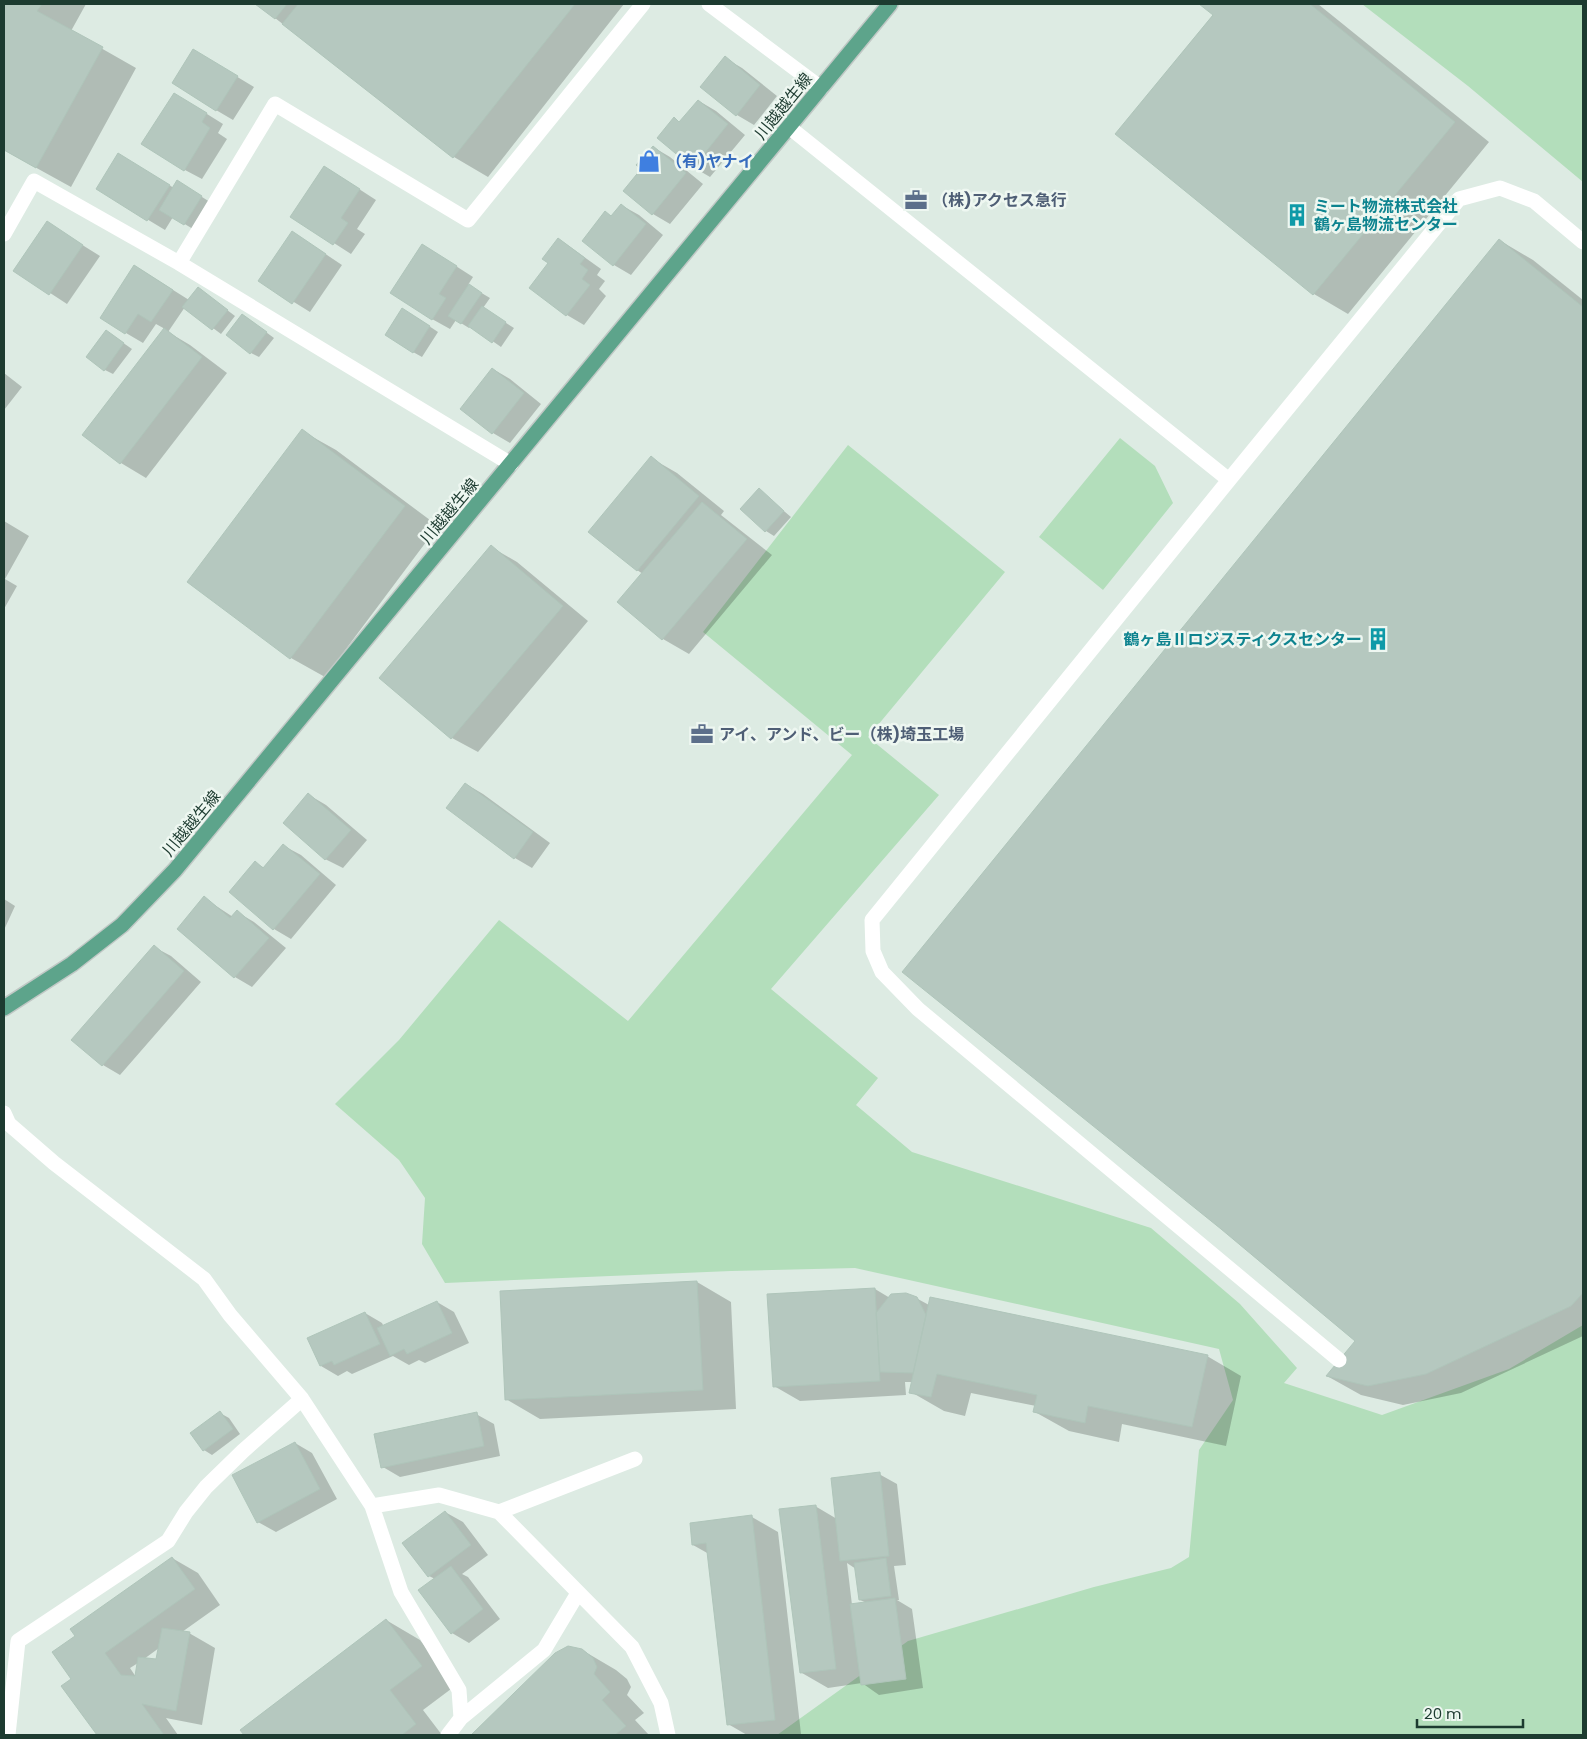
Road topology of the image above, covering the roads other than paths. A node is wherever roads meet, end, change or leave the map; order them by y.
1 (643, 4) edge
2 (709, 4) edge
3 (890, 4) edge
4 (821, 88) junction
5 (789, 127) junction
6 (4, 234) edge
7 (1583, 242) edge
8 (179, 263) junction
9 (511, 464) junction
10 (1229, 480) junction
11 (4, 1008) edge
12 (4, 1113) edge
13 (1339, 1360) dead end
14 (302, 1399) junction
15 (635, 1460) dead end
16 (372, 1506) junction
17 (499, 1512) junction
18 (578, 1593) junction
19 (460, 1718) junction
20 (8, 1735) edge
21 (448, 1735) edge
22 (668, 1735) edge

1 - 8 street
2 - 4 street
3 - 4 main road, 川越越生線
4 - 5 main road, 川越越生線
5 - 9 main road, 川越越生線
5 - 10 street
6 - 8 street
7 - 10 street
8 - 9 street
9 - 11 main road, 川越越生線
10 - 13 street
12 - 14 street
14 - 16 street
14 - 20 street
15 - 17 street
16 - 17 street
16 - 19 street
17 - 18 street
18 - 19 street
18 - 22 street
19 - 21 street

